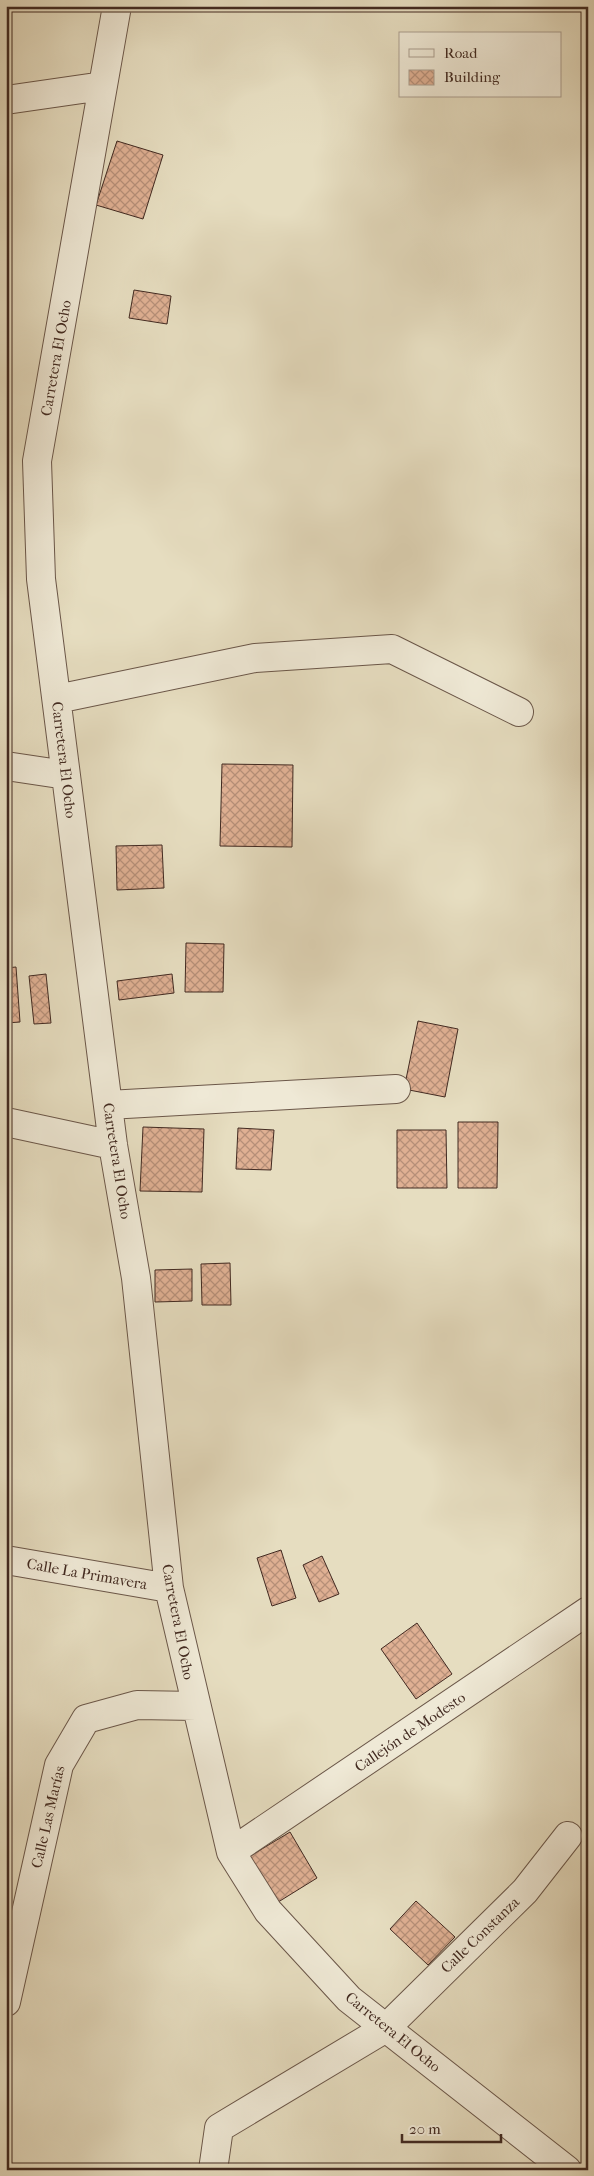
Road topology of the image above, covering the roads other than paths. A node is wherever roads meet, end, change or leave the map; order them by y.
1 (117, 6) edge
2 (103, 86) junction
3 (6, 100) edge
4 (57, 699) junction
5 (519, 712) dead end
6 (6, 766) edge
7 (66, 775) junction
8 (396, 1089) dead end
9 (108, 1105) junction
10 (6, 1122) edge
11 (113, 1145) junction
12 (6, 1560) edge
13 (169, 1588) junction
14 (588, 1611) edge
15 (196, 1706) junction
16 (568, 1836) dead end
17 (231, 1852) junction
18 (6, 2002) edge
19 (386, 2028) junction
20 (213, 2170) edge
21 (567, 2170) edge

1 - 2 street, Carretera El Ocho
2 - 3 street
2 - 4 street, Carretera El Ocho
4 - 5 street
4 - 7 street, Carretera El Ocho
6 - 7 street
7 - 9 street, Carretera El Ocho
8 - 9 street
9 - 11 street, Carretera El Ocho
10 - 11 street
11 - 13 street, Carretera El Ocho
12 - 13 street, Calle La Primavera
13 - 15 street, Carretera El Ocho
14 - 17 street, Callejón de Modesto
15 - 17 street, Carretera El Ocho
15 - 18 street, Calle Las Marías
16 - 19 street, Calle Constanza
17 - 19 street, Carretera El Ocho
19 - 20 street, Calle Constanza
19 - 21 street, Carretera El Ocho

